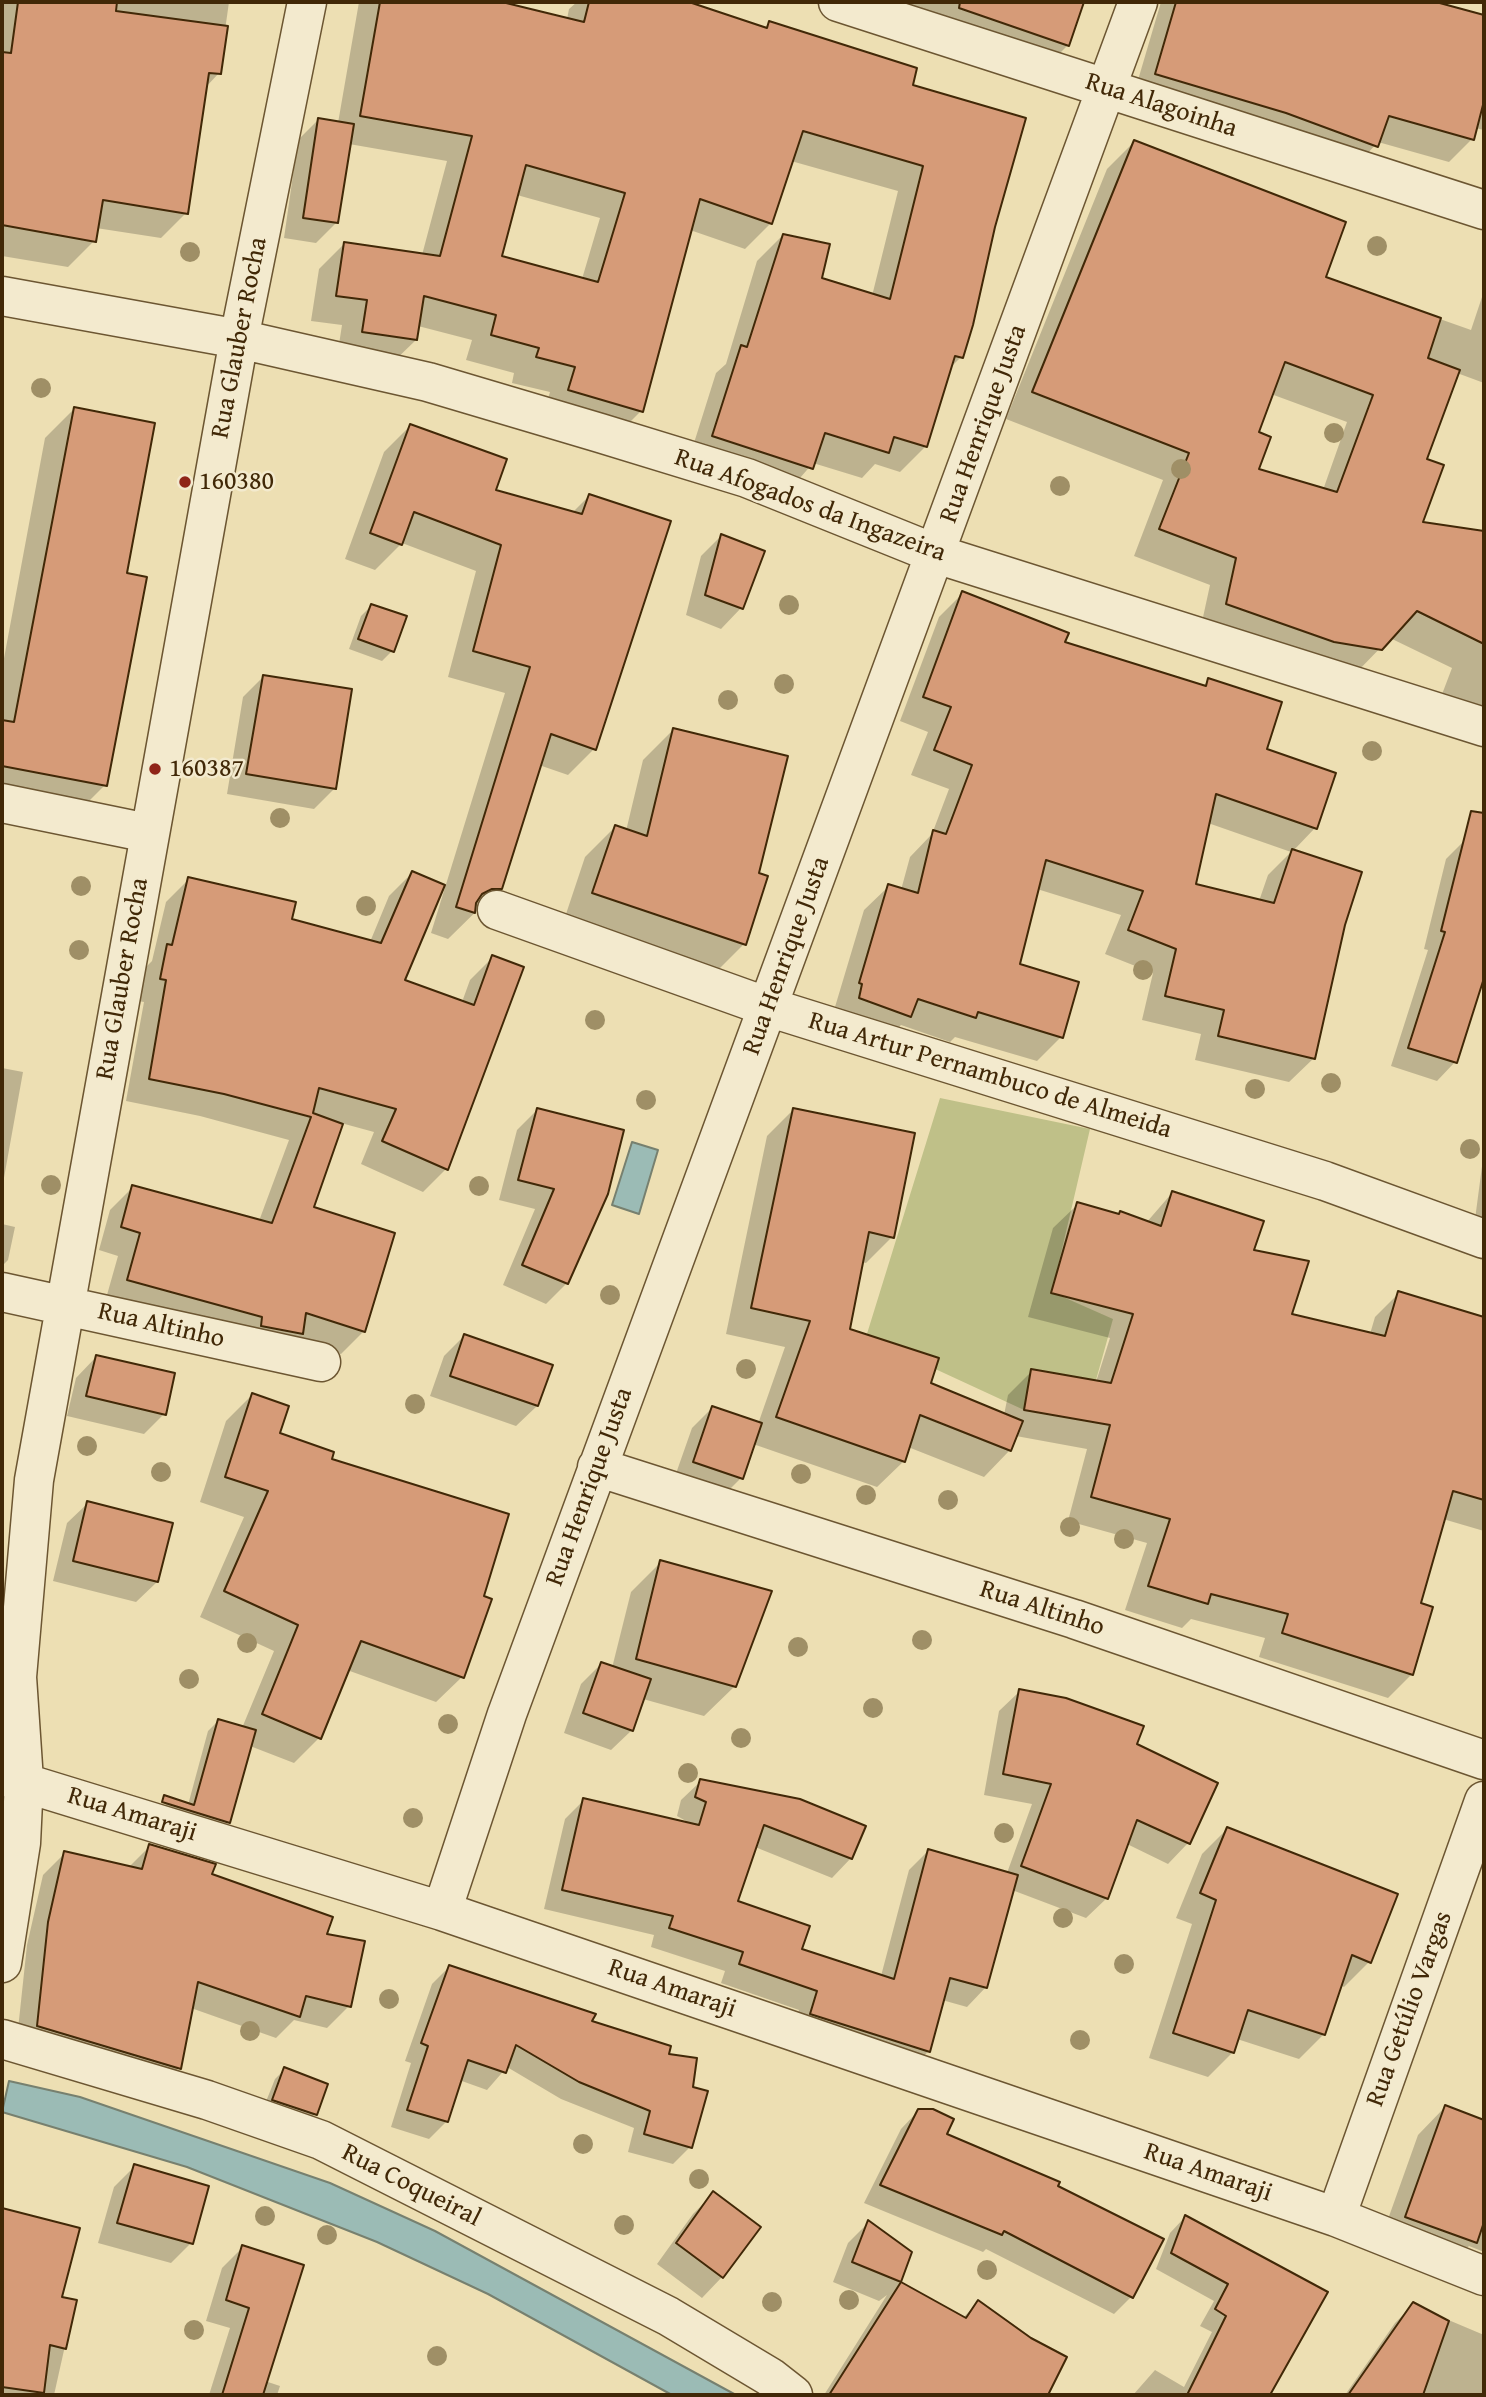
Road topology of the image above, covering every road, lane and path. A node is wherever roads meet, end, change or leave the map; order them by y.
1 (307, 2) edge
2 (838, 2) edge
3 (1138, 2) edge
4 (1107, 89) junction
5 (1484, 210) edge
6 (2, 296) edge
7 (239, 340) junction
8 (936, 554) junction
9 (1484, 727) edge
10 (2, 803) edge
11 (148, 833) junction
12 (497, 910) dead end
13 (768, 1007) junction
14 (1484, 1239) edge
15 (2, 1292) edge
16 (66, 1305) junction
17 (321, 1362) dead end
18 (597, 1467) junction
19 (1484, 1760) edge
20 (13, 1779) edge
21 (1484, 1801) edge
22 (442, 1911) junction
23 (2, 1963) edge
24 (2, 2039) edge
25 (1336, 2217) junction
26 (1484, 2276) edge
27 (793, 2395) edge

1 - 7 street, Rua Glauber Rocha
2 - 4 street, Rua Alagoinha
3 - 4 street, Rua Henrique Justa
4 - 5 street, Rua Alagoinha
4 - 8 street, Rua Henrique Justa
6 - 7 street, Rua Afogados da Ingazeira
7 - 8 street, Rua Afogados da Ingazeira
7 - 11 street, Rua Glauber Rocha
8 - 9 street, Rua Afogados da Ingazeira
8 - 13 street, Rua Henrique Justa
10 - 11 street
11 - 16 street, Rua Glauber Rocha
12 - 13 street, Rua Artur Pernambuco de Almeida
13 - 14 street, Rua Artur Pernambuco de Almeida
13 - 18 street, Rua Henrique Justa
15 - 16 street, Rua Altinho
16 - 17 street, Rua Altinho
16 - 20 street, Rua Glauber Rocha
18 - 19 street, Rua Altinho
18 - 22 street, Rua Henrique Justa
20 - 22 street, Rua Amaraji
20 - 23 street, Rua Glauber Rocha
21 - 25 street, Rua Getúlio Vargas
22 - 25 street, Rua Amaraji
24 - 27 street, Rua Coqueiral
25 - 26 street, Rua Amaraji

